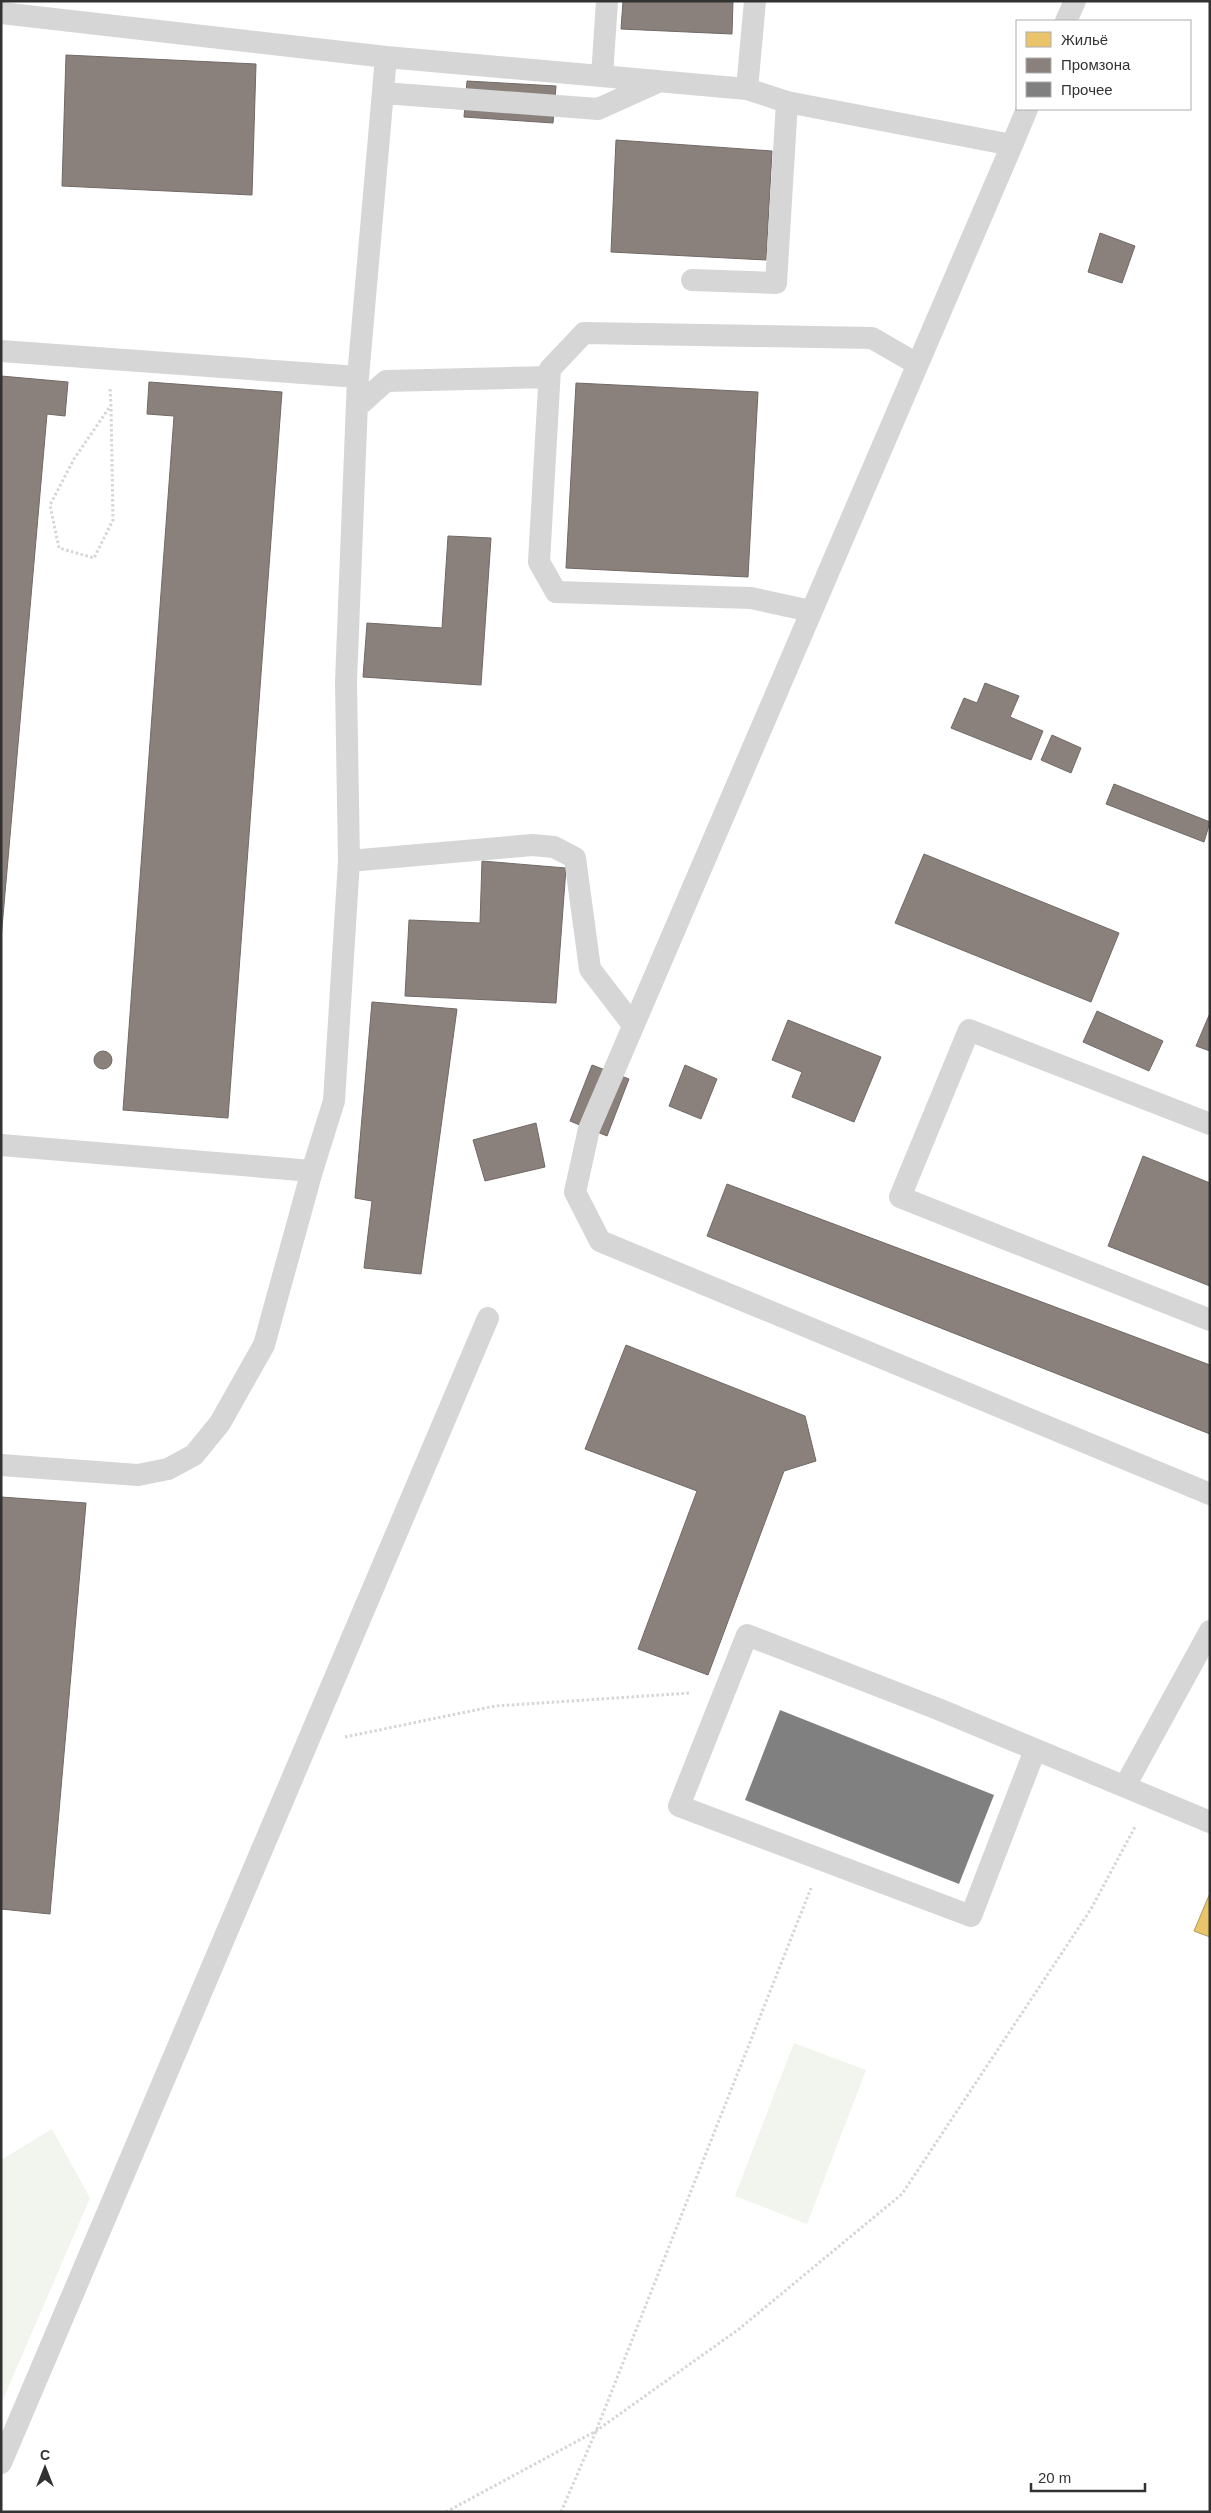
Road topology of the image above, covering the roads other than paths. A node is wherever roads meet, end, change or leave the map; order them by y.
1 (606, 1) edge
2 (755, 1) edge
3 (1075, 1) edge
4 (1, 13) edge
5 (1066, 20) edge
6 (386, 57) junction
7 (602, 76) junction
8 (658, 81) junction
9 (747, 89) junction
10 (383, 93) junction
11 (786, 102) junction
12 (1027, 110) edge
13 (1012, 144) junction
14 (692, 280) dead end
15 (1, 351) edge
16 (917, 364) junction
17 (358, 377) junction
18 (548, 377) junction
19 (357, 407) junction
20 (811, 611) junction
21 (350, 861) junction
22 (633, 1025) junction
23 (1210, 1124) edge
24 (1, 1145) edge
25 (312, 1171) junction
26 (488, 1318) dead end
27 (1210, 1320) edge
28 (1, 1465) edge
29 (1210, 1494) edge
30 (1210, 1631) edge
31 (1035, 1750) junction
32 (1125, 1786) junction
33 (1210, 1822) edge
34 (1, 2463) edge

1 - 7 lane
2 - 9 lane
3 - 5 lane
4 - 6 lane
6 - 7 lane
6 - 10 lane
7 - 8 lane
8 - 9 lane
8 - 10 lane
9 - 11 lane
10 - 17 lane
11 - 13 lane
11 - 14 lane
12 - 13 lane
13 - 16 lane
15 - 17 lane
16 - 18 lane
16 - 20 lane
17 - 19 lane
18 - 19 lane
18 - 20 lane
19 - 21 lane
20 - 22 lane
21 - 22 lane
21 - 25 lane
22 - 29 lane
23 - 27 lane
24 - 25 lane
25 - 28 lane
26 - 34 lane
30 - 32 lane
31 - 31 lane
31 - 32 lane
32 - 33 lane

